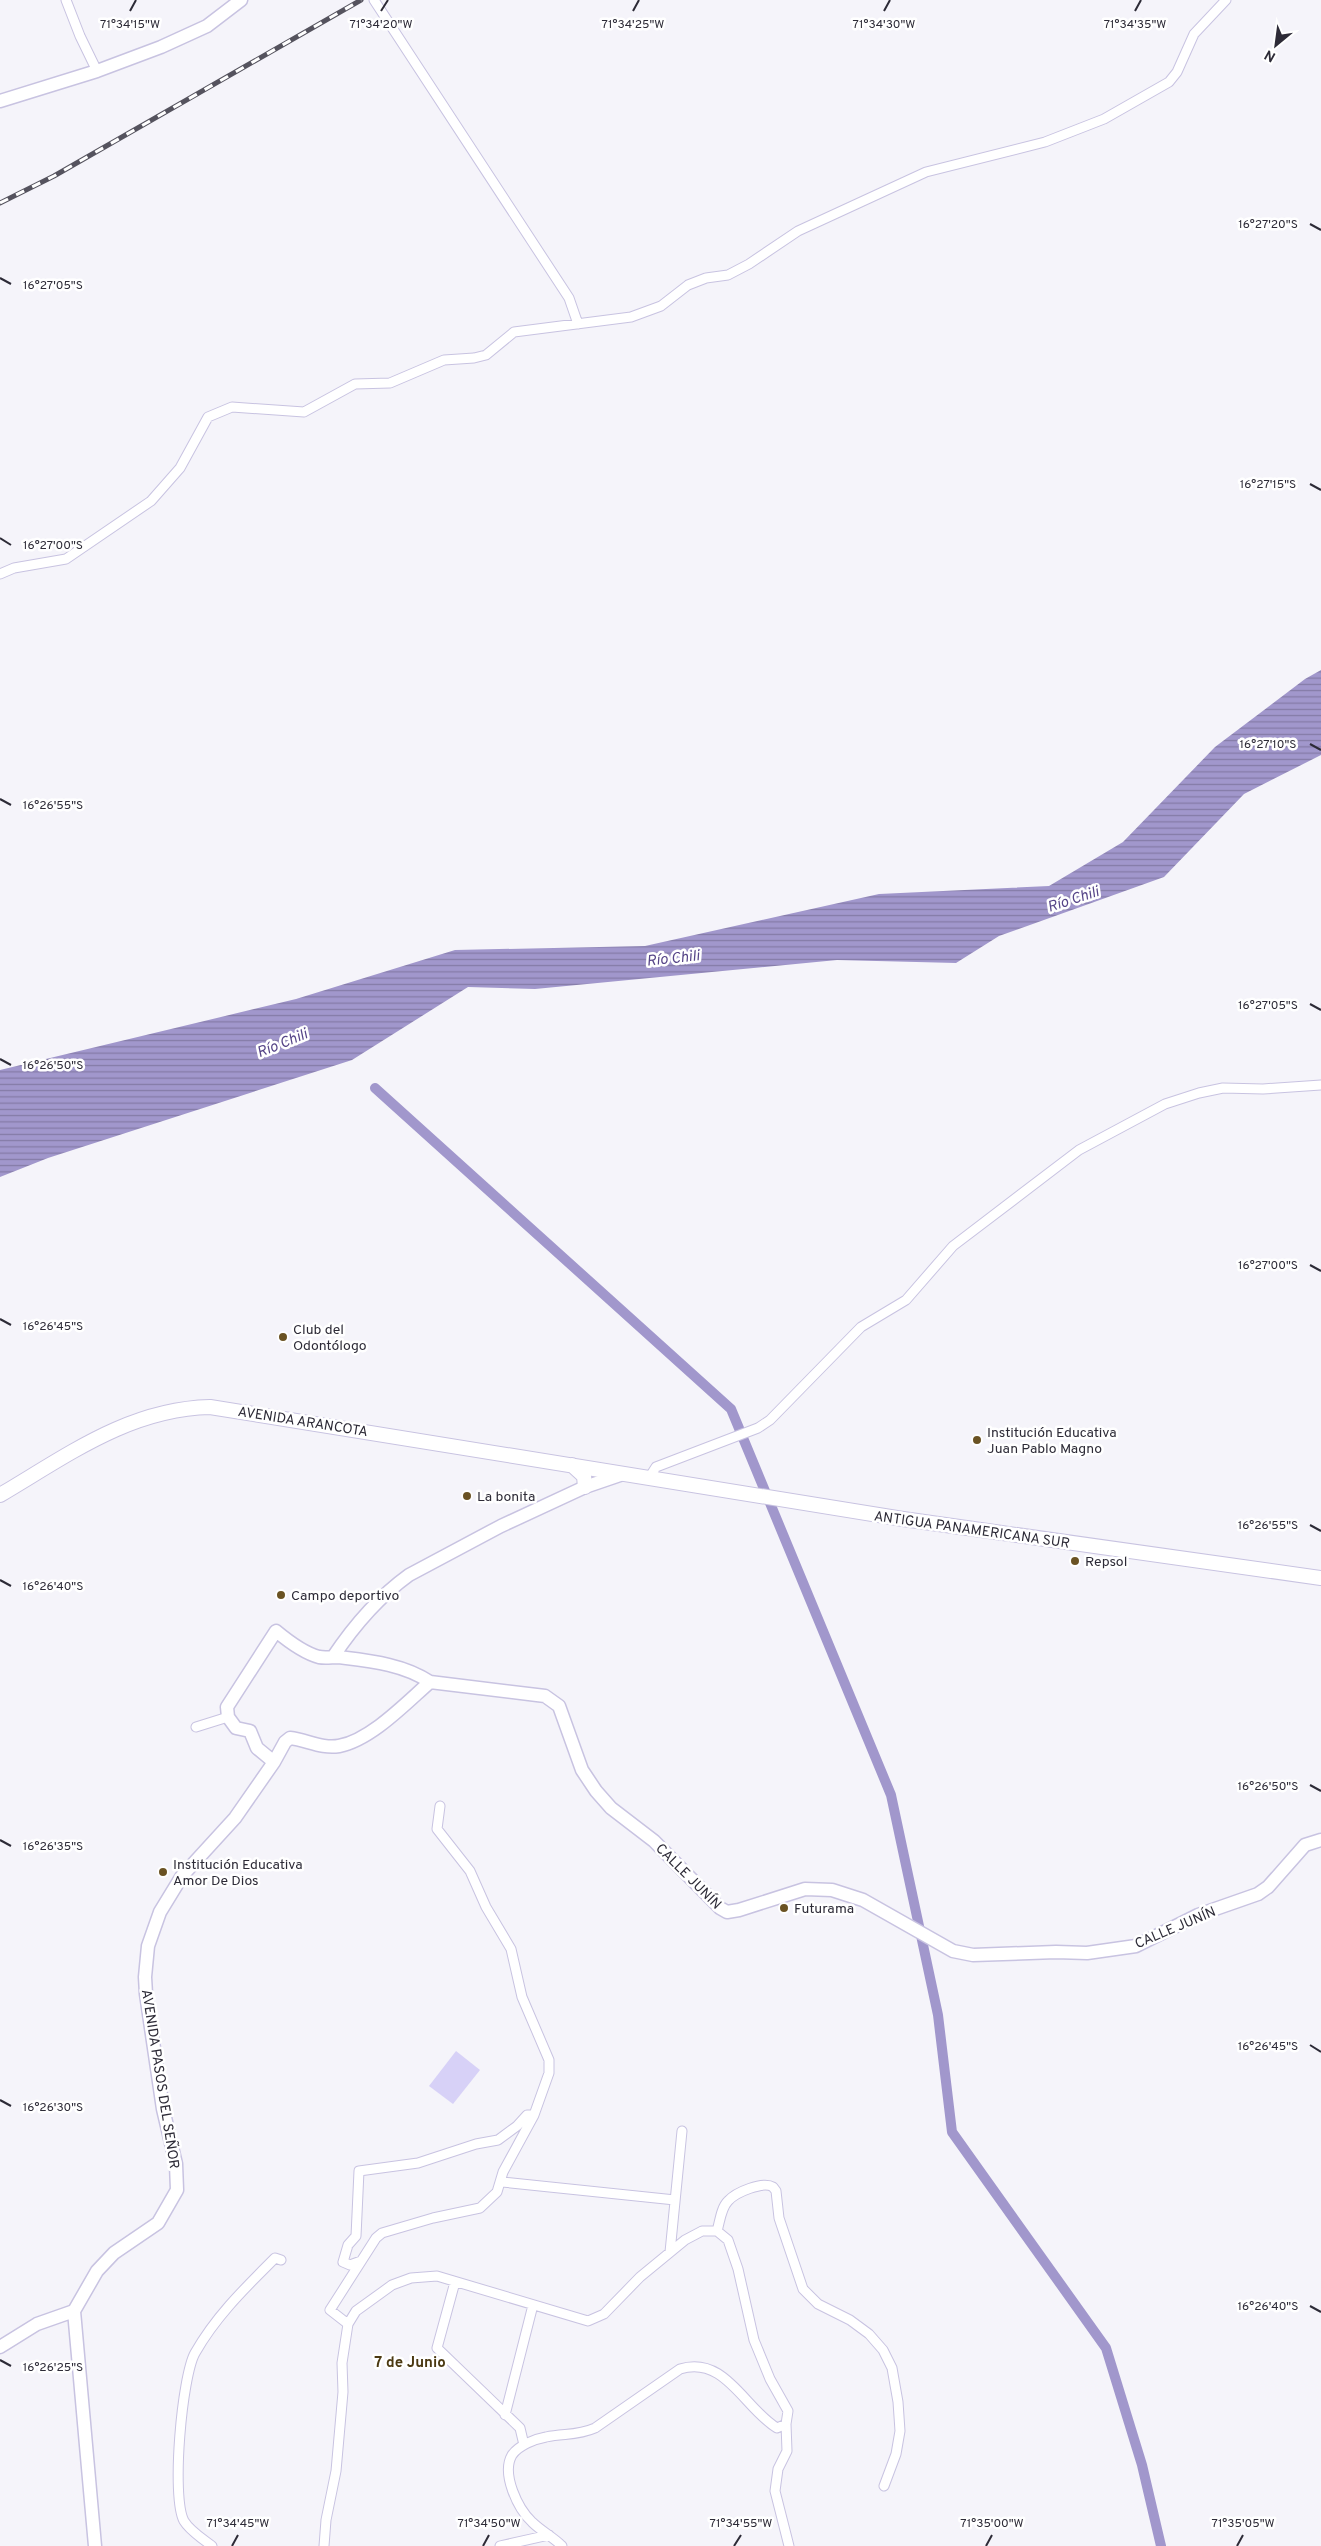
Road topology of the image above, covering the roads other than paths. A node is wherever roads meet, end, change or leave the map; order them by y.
1 (66, 0) edge
2 (241, 0) edge
3 (374, 0) edge
4 (1226, 0) edge
5 (97, 71) junction
6 (0, 101) edge
7 (578, 324) junction
8 (0, 574) edge
9 (1321, 1085) edge
10 (572, 1465) junction
11 (623, 1474) junction
12 (649, 1478) junction
13 (585, 1487) junction
14 (0, 1495) edge
15 (1321, 1578) edge
16 (333, 1657) junction
17 (430, 1682) junction
18 (228, 1717) junction
19 (196, 1727) dead end
20 (274, 1762) junction
21 (440, 1806) dead end
22 (1321, 1840) edge
23 (534, 2115) junction
24 (682, 2131) dead end
25 (502, 2182) junction
26 (675, 2200) junction
27 (717, 2231) junction
28 (670, 2252) junction
29 (281, 2260) dead end
30 (361, 2261) junction
31 (455, 2282) junction
32 (533, 2305) junction
33 (74, 2311) junction
34 (348, 2324) junction
35 (0, 2347) edge
36 (505, 2415) junction
37 (786, 2424) junction
38 (524, 2445) junction
39 (884, 2486) dead end
40 (549, 2535) junction
41 (96, 2546) edge
42 (212, 2546) edge
43 (324, 2546) edge
44 (500, 2546) edge
45 (562, 2546) edge
46 (789, 2546) edge

1 - 5 street
2 - 5 street
3 - 7 street
4 - 7 street
5 - 6 street
7 - 8 street
9 - 12 street
10 - 11 main road, AVENIDA ARANCOTA
10 - 13 main road
10 - 14 main road, AVENIDA ARANCOTA
11 - 12 main road, ANTIGUA PANAMERICANA SUR
11 - 13 street
12 - 15 main road, ANTIGUA PANAMERICANA SUR
13 - 16 street
16 - 17 street, CALLE JUNÍN
16 - 18 street, CALLE JUNÍN
17 - 20 street, AVENIDA PASOS DEL SEÑOR
17 - 22 street, CALLE JUNÍN
18 - 19 street
18 - 20 street
20 - 33 street, AVENIDA PASOS DEL SEÑOR
21 - 23 street
23 - 25 street
23 - 30 street
24 - 26 street
25 - 26 street
25 - 30 street
26 - 28 street
27 - 28 street
27 - 37 street
27 - 39 street
28 - 32 street
29 - 42 street
30 - 34 street
31 - 32 street
31 - 34 street
31 - 36 street
32 - 36 street
33 - 35 street
33 - 41 street
34 - 43 street
36 - 38 street
37 - 38 street
37 - 46 street
38 - 40 street
40 - 44 street
40 - 45 street

